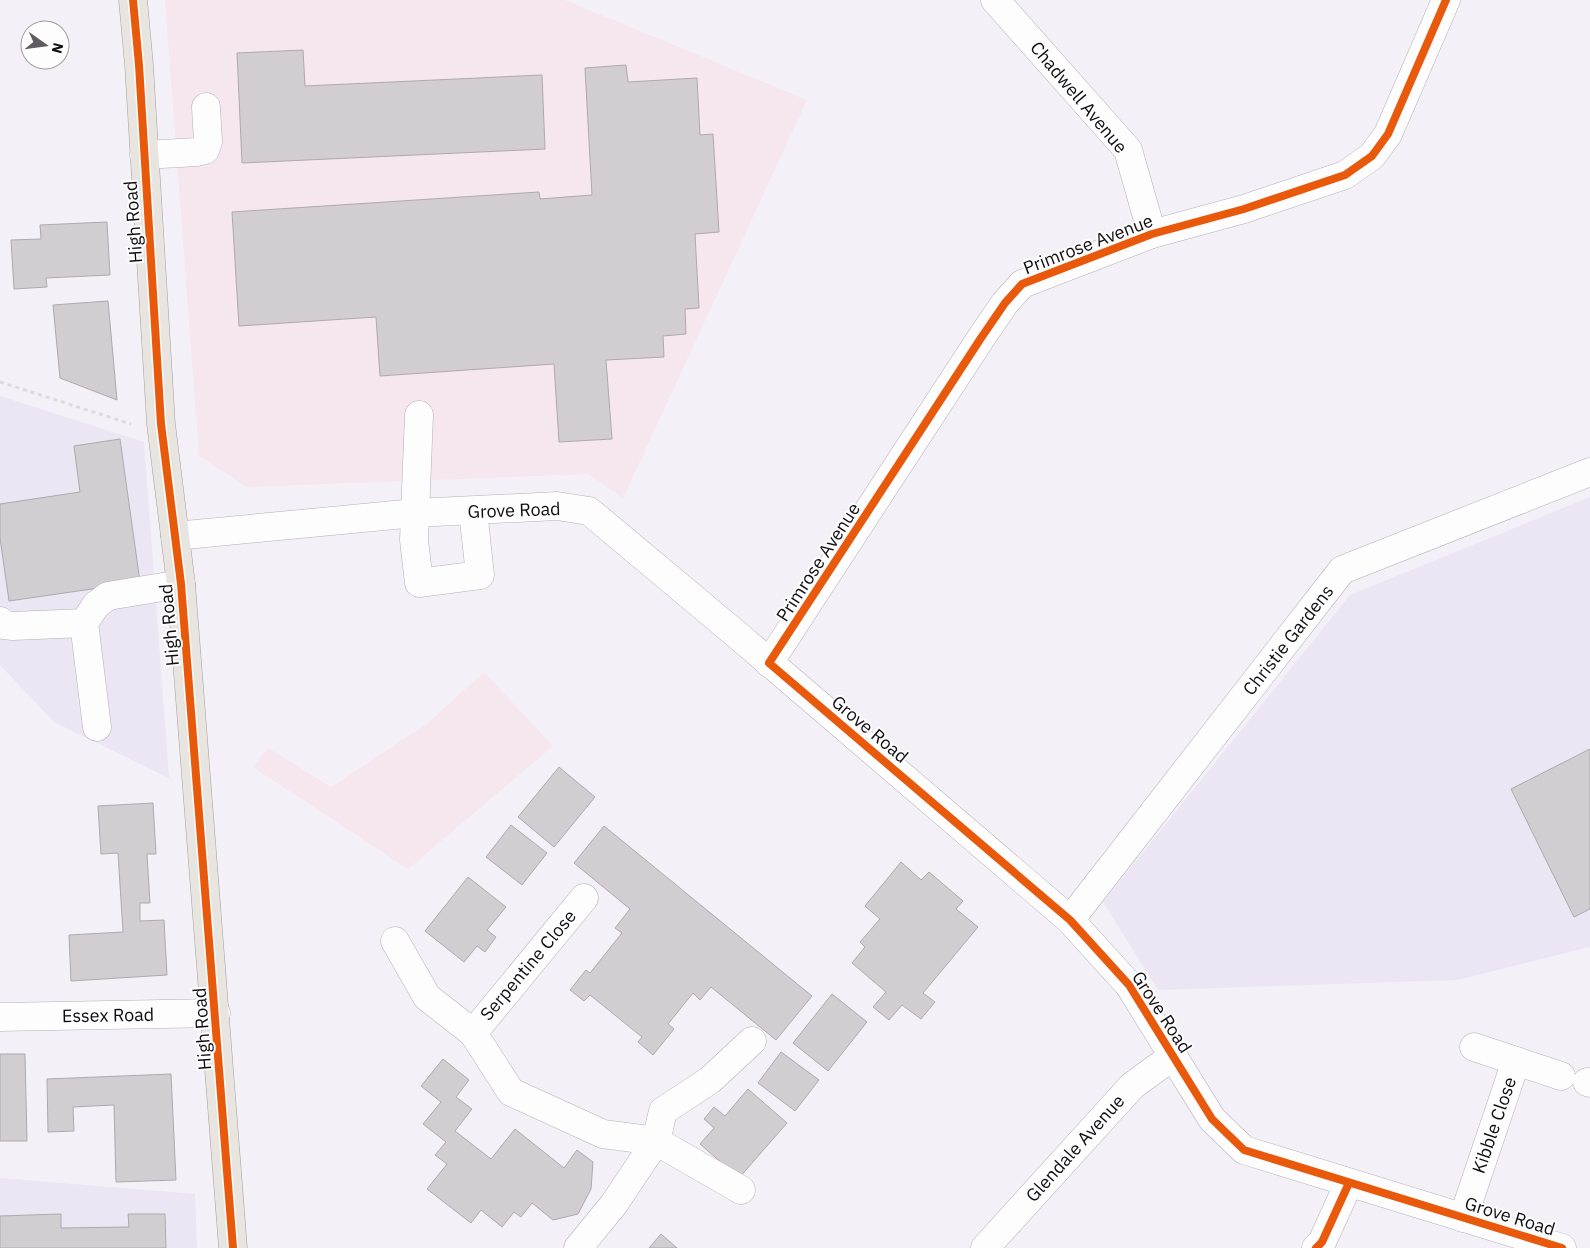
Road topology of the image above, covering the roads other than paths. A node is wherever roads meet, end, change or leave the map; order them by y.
1 (133, 0) edge
2 (995, 0) edge
3 (1446, 0) edge
4 (206, 107) dead end
5 (144, 155) junction
6 (1152, 234) junction
7 (419, 415) dead end
8 (1590, 472) edge
9 (473, 511) junction
10 (415, 513) junction
11 (175, 536) junction
12 (181, 584) junction
13 (0, 621) edge
14 (84, 623) junction
15 (769, 663) junction
16 (97, 727) dead end
17 (584, 898) dead end
18 (1070, 920) junction
19 (395, 941) dead end
20 (216, 1013) junction
21 (0, 1017) edge
22 (473, 1033) junction
23 (752, 1040) dead end
24 (1474, 1046) dead end
25 (1174, 1056) junction
26 (1516, 1062) junction
27 (1561, 1076) dead end
28 (656, 1141) junction
29 (1349, 1183) junction
30 (741, 1190) dead end
31 (1463, 1218) junction
32 (233, 1248) edge
33 (578, 1248) edge
34 (985, 1248) edge
35 (1316, 1248) edge
36 (1562, 1248) edge

1 - 5 main road, High Road
2 - 6 street, Chadwell Avenue
3 - 6 street, Primrose Avenue
4 - 5 street
5 - 11 main road, High Road
6 - 15 street, Primrose Avenue
7 - 10 street
8 - 18 street, Christie Gardens
9 - 10 street, Grove Road
9 - 10 street
9 - 15 street, Grove Road
10 - 11 street, Grove Road
11 - 12 main road, High Road
12 - 14 street
12 - 20 main road, High Road
13 - 14 street
14 - 16 street
15 - 18 street, Grove Road
17 - 22 street, Serpentine Close
18 - 25 street, Grove Road
19 - 22 street, Serpentine Close
20 - 21 street, Essex Road
20 - 32 main road, High Road
22 - 28 street, Serpentine Close
23 - 28 street
24 - 26 street, Kibble Close
25 - 29 street, Grove Road
25 - 34 street, Glendale Avenue
26 - 27 street, Kibble Close
26 - 31 street, Kibble Close
28 - 30 street, Serpentine Close
28 - 33 street
29 - 31 street, Grove Road
29 - 35 street
31 - 36 street, Grove Road

